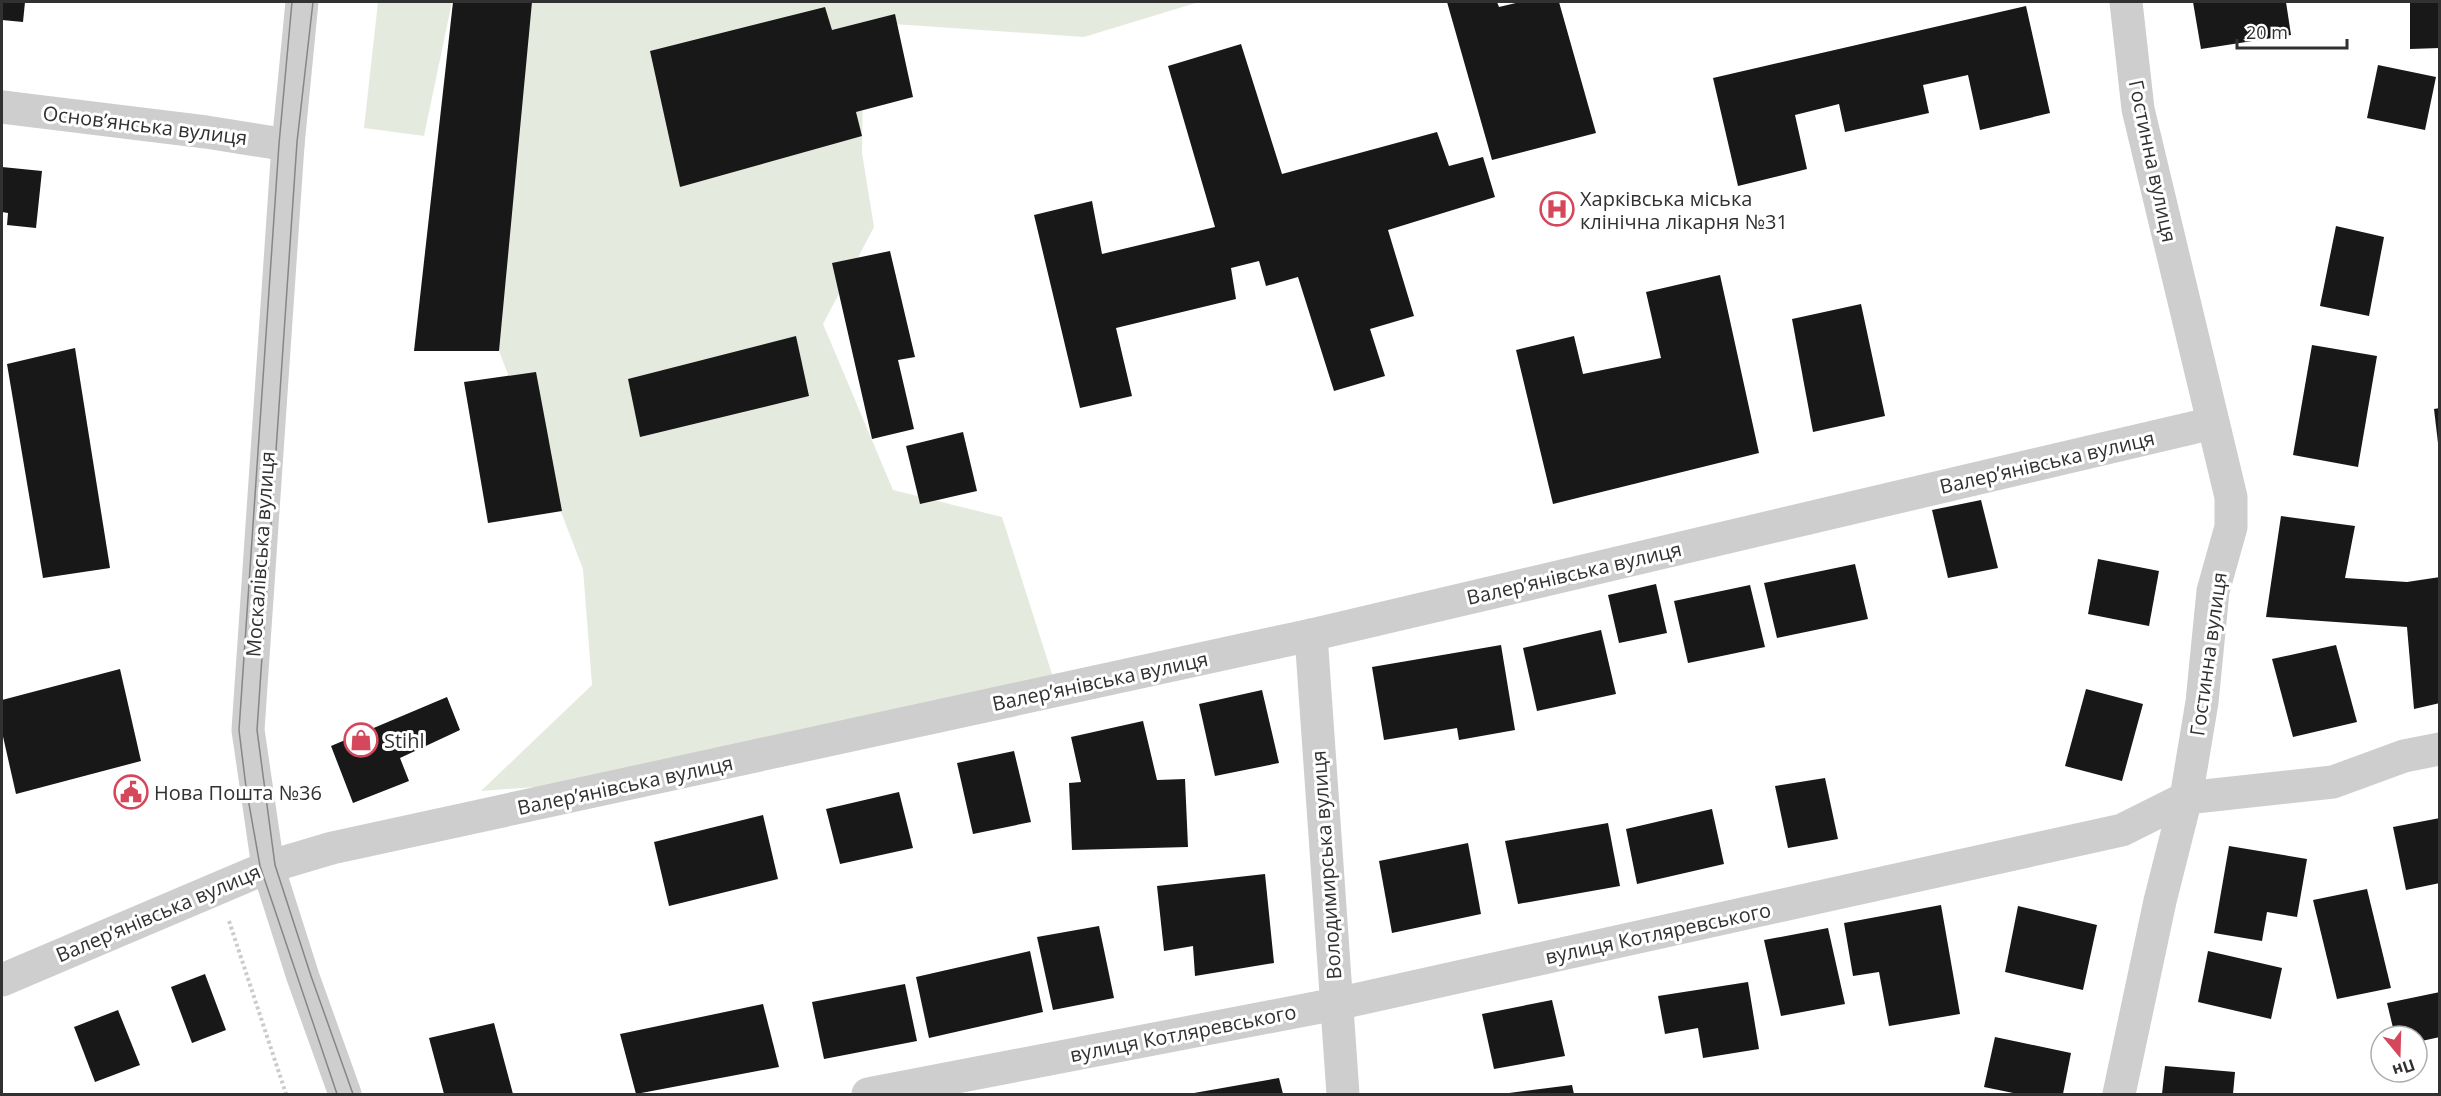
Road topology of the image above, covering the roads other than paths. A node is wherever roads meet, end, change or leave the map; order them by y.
1 (302, 2) edge
2 (2126, 2) edge
3 (2, 107) edge
4 (288, 145) junction
5 (2212, 423) junction
6 (1311, 635) junction
7 (2439, 749) edge
8 (2186, 798) junction
9 (268, 867) junction
10 (2, 980) edge
11 (1336, 1004) junction
12 (345, 1095) edge
13 (868, 1095) edge
14 (1343, 1095) edge
15 (2119, 1095) edge

1 - 4 street, Москалівська вулиця
2 - 5 street, Гостинна вулиця
3 - 4 street, Основ’янська вулиця
4 - 9 street, Москалівська вулиця
5 - 6 street, Валер’янівська вулиця
5 - 8 street, Гостинна вулиця
6 - 9 street, Валер’янівська вулиця
6 - 11 street, Володимирська вулиця
7 - 8 street, вулиця Котляревського
8 - 11 street, вулиця Котляревського
8 - 15 street, Гостинна вулиця
9 - 10 street, Валер’янівська вулиця
9 - 12 street, Москалівська вулиця
11 - 13 street, вулиця Котляревського
11 - 14 street, Володимирська вулиця

